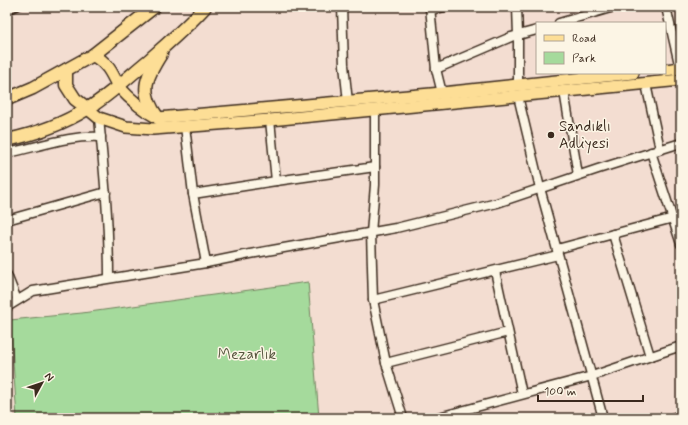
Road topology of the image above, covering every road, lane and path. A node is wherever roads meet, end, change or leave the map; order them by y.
1 (154, 7) edge
2 (205, 7) edge
3 (342, 7) edge
4 (444, 7) edge
5 (517, 7) edge
6 (614, 7) edge
7 (666, 7) edge
8 (430, 8) edge
9 (562, 22) edge
10 (536, 30) edge
11 (518, 35) junction
12 (170, 41) junction
13 (93, 55) junction
14 (681, 68) edge
15 (436, 69) junction
16 (66, 70) junction
17 (666, 70) edge
18 (627, 74) edge
19 (681, 80) edge
20 (646, 84) junction
21 (118, 86) junction
22 (518, 91) junction
23 (564, 92) junction
24 (442, 94) junction
25 (7, 99) edge
26 (348, 102) junction
27 (88, 109) junction
28 (375, 109) junction
29 (99, 118) junction
30 (158, 118) junction
31 (270, 120) junction
32 (185, 126) junction
33 (101, 137) junction
34 (7, 140) edge
35 (681, 142) edge
36 (660, 149) junction
37 (651, 152) junction
38 (7, 153) edge
39 (375, 167) junction
40 (578, 175) junction
41 (276, 181) junction
42 (540, 188) junction
43 (106, 192) junction
44 (193, 194) junction
45 (681, 216) edge
46 (673, 218) junction
47 (7, 220) edge
48 (371, 233) junction
49 (613, 234) junction
50 (681, 244) edge
51 (558, 252) junction
52 (206, 263) junction
53 (495, 270) junction
54 (7, 275) edge
55 (109, 278) junction
56 (17, 300) junction
57 (373, 300) junction
58 (7, 307) edge
59 (508, 332) junction
60 (681, 346) edge
61 (650, 356) junction
62 (386, 363) junction
63 (592, 376) junction
64 (522, 394) junction
65 (681, 415) edge
66 (403, 418) edge
67 (435, 418) edge
68 (603, 418) edge
69 (673, 418) edge

1 - 13 highway
2 - 12 highway
3 - 26 street
4 - 8 street
5 - 11 street
6 - 9 street
7 - 14 street
8 - 15 street
10 - 11 street
11 - 15 street
11 - 22 street
12 - 21 highway
12 - 30 highway
13 - 16 highway
13 - 21 highway
14 - 17 main road
15 - 24 street
16 - 25 highway
16 - 27 highway
18 - 22 main road
19 - 20 main road
20 - 23 main road
20 - 36 street
21 - 27 highway
21 - 30 main road
22 - 23 main road
22 - 24 main road
22 - 28 main road
22 - 42 street
23 - 40 street
24 - 26 main road
26 - 30 main road
27 - 29 main road
27 - 34 highway
28 - 31 main road
28 - 39 street
29 - 32 main road
29 - 33 street
31 - 32 main road
31 - 41 street
32 - 44 street
33 - 38 street
33 - 43 street
35 - 36 street
36 - 37 street
37 - 40 street
37 - 46 street
39 - 41 street
39 - 48 street
40 - 42 street
41 - 44 street
42 - 48 street
42 - 51 street
43 - 47 street
43 - 55 street
44 - 52 street
45 - 46 street
46 - 49 street
46 - 50 street
48 - 52 street
48 - 57 street
49 - 51 street
49 - 61 street
51 - 53 street
51 - 63 street
52 - 55 street
53 - 57 street
53 - 59 street
54 - 56 street
55 - 56 street
56 - 58 street
57 - 62 street
59 - 62 street
59 - 64 street
60 - 61 street
61 - 63 street
62 - 66 street
63 - 64 street
63 - 68 street
64 - 67 street
65 - 69 street

